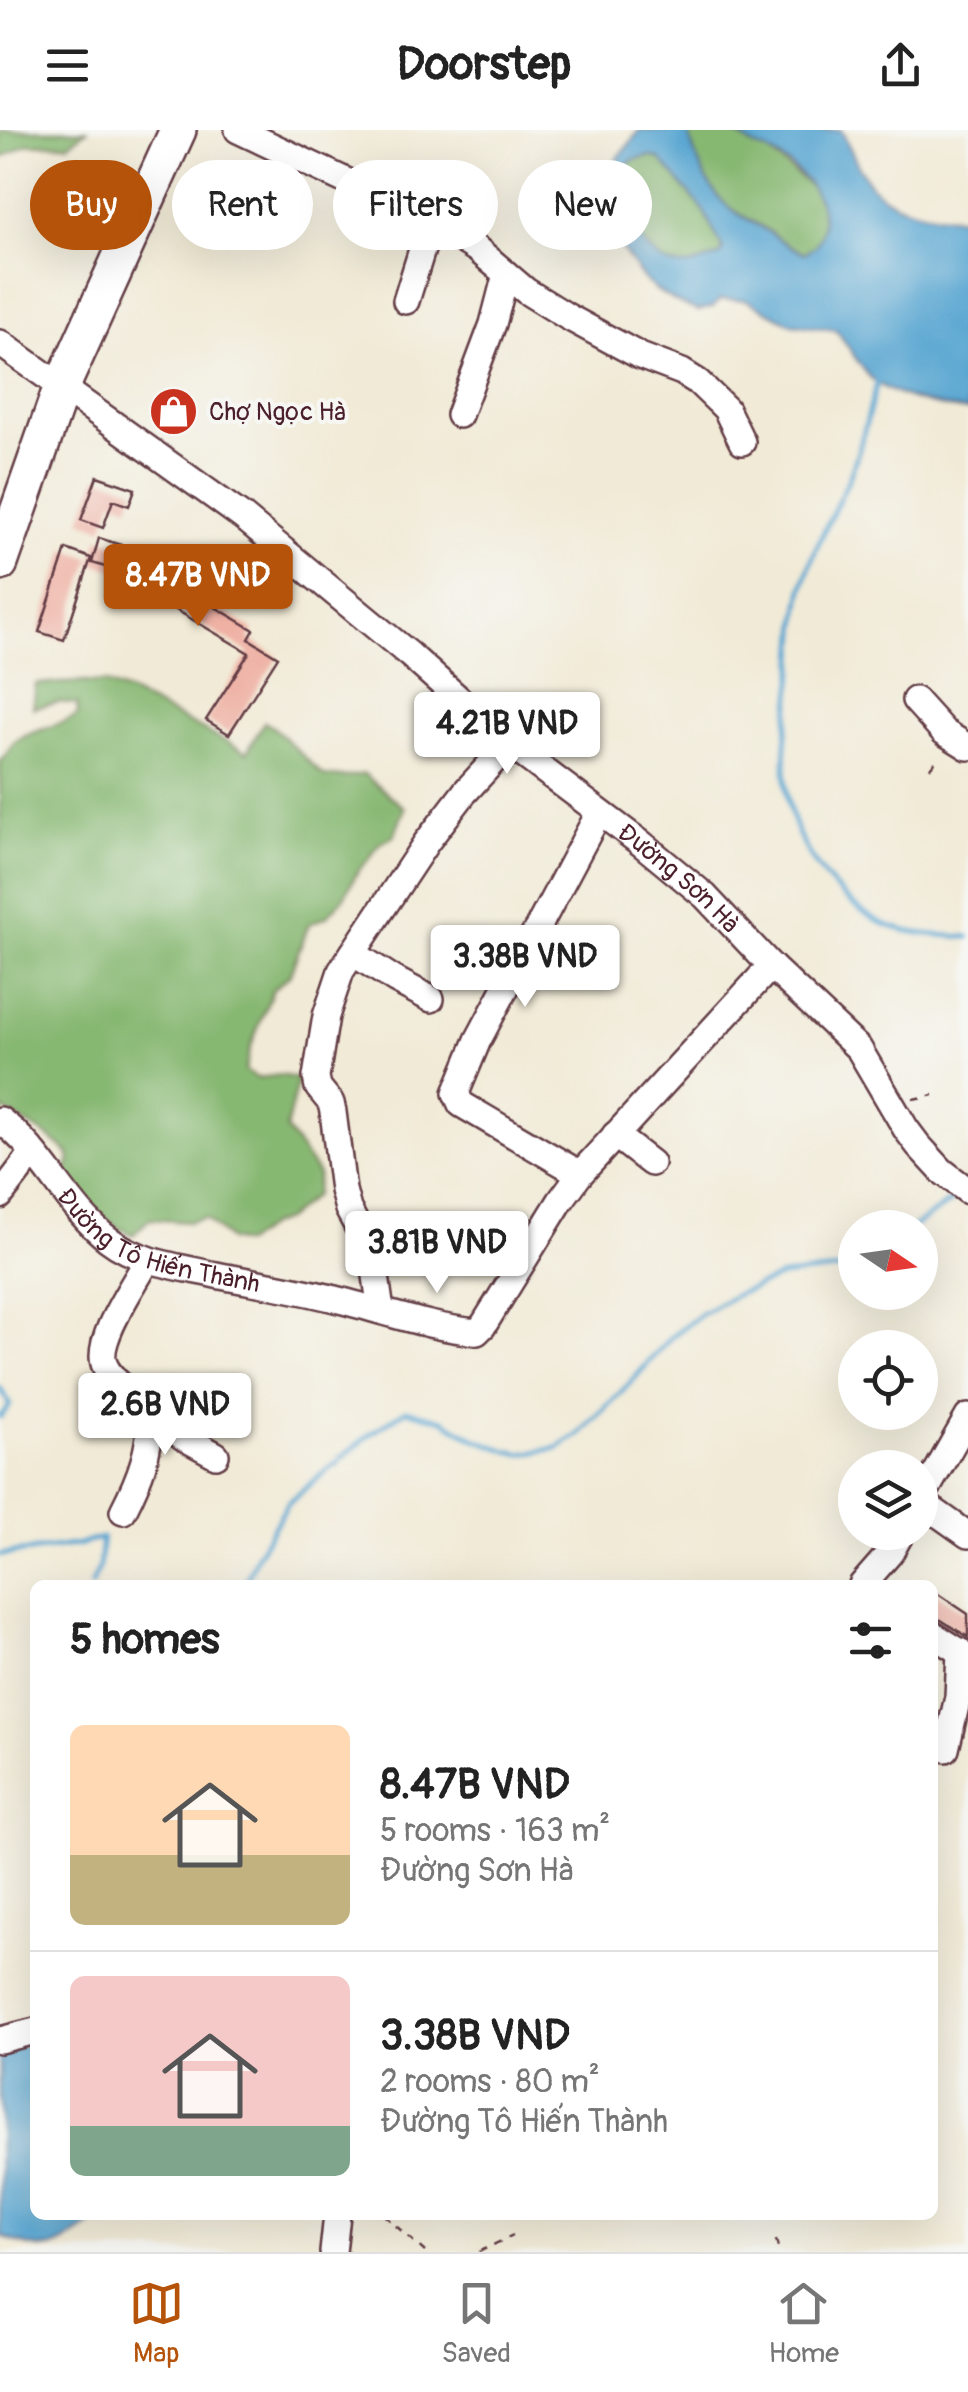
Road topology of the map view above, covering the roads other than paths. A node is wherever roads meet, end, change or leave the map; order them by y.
1 (178, 130) edge
2 (238, 130) edge
3 (333, 175) edge
4 (422, 250) edge
5 (478, 250) edge
6 (506, 274) junction
7 (406, 301) dead end
8 (0, 343) edge
9 (62, 386) junction
10 (459, 415) dead end
11 (742, 442) dead end
12 (0, 563) edge
13 (915, 700) dead end
14 (509, 744) junction
15 (968, 747) edge
16 (599, 813) junction
17 (352, 952) junction
18 (771, 966) junction
19 (432, 1000) dead end
20 (0, 1120) edge
21 (615, 1136) junction
22 (33, 1153) junction
23 (651, 1163) dead end
24 (580, 1174) junction
25 (968, 1191) edge
26 (0, 1196) edge
27 (148, 1259) junction
28 (382, 1311) junction
29 (150, 1410) junction
30 (968, 1417) edge
31 (216, 1455) dead end
32 (938, 1470) edge
33 (123, 1511) dead end
34 (938, 1514) edge
35 (968, 1536) edge
36 (892, 1550) edge
37 (871, 1580) edge
38 (938, 1638) edge
39 (964, 1654) edge
40 (946, 1749) dead end
41 (30, 2032) edge
42 (0, 2040) edge
43 (336, 2220) edge
44 (333, 2252) edge

1 - 9 highway
2 - 3 street
4 - 7 street
5 - 6 street
6 - 10 street
6 - 11 street
8 - 9 street, Đường Sơn Hà
9 - 12 highway
9 - 14 street, Đường Sơn Hà
13 - 15 street
14 - 16 street, Đường Sơn Hà
14 - 17 street
16 - 18 street, Đường Sơn Hà
16 - 24 street
17 - 19 street
17 - 28 street
18 - 21 street, Đường Tô Hiến Thành
18 - 25 street, Đường Sơn Hà
20 - 22 street, Đường Tô Hiến Thành
21 - 23 street
21 - 24 street, Đường Tô Hiến Thành
22 - 26 street
22 - 27 street, Đường Tô Hiến Thành
24 - 28 street, Đường Tô Hiến Thành
27 - 28 street, Đường Tô Hiến Thành
27 - 29 street
29 - 31 street
29 - 33 street
30 - 32 street
34 - 35 street
36 - 37 street
38 - 39 street
39 - 40 street
41 - 42 street
43 - 44 street

